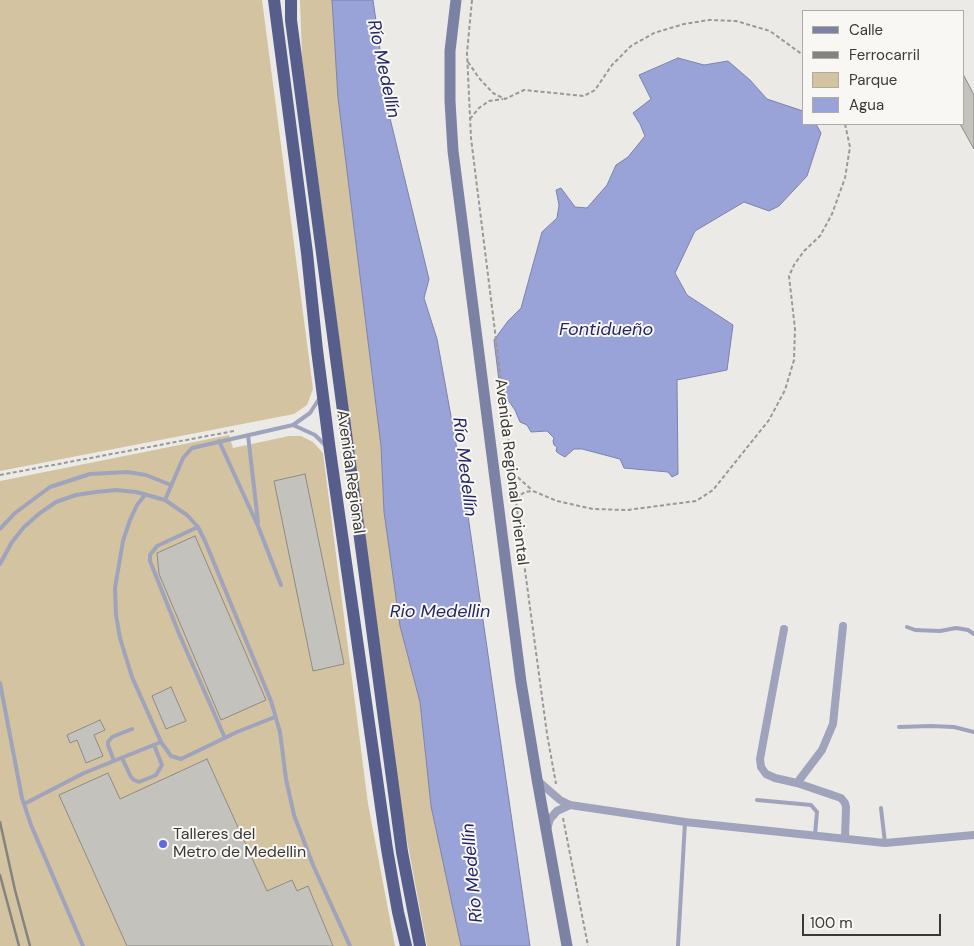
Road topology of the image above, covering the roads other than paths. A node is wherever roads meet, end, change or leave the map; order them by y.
1 (274, 0) edge
2 (291, 0) edge
3 (456, 0) edge
4 (322, 391) junction
5 (293, 425) junction
6 (248, 435) junction
7 (219, 441) junction
8 (330, 451) junction
9 (171, 485) junction
10 (145, 495) junction
11 (165, 500) junction
12 (258, 526) junction
13 (198, 527) junction
14 (0, 529) edge
15 (0, 564) edge
16 (281, 585) dead end
17 (843, 626) dead end
18 (907, 627) dead end
19 (784, 629) dead end
20 (974, 634) edge
21 (0, 683) edge
22 (275, 717) junction
23 (899, 727) dead end
24 (132, 729) dead end
25 (974, 732) edge
26 (226, 738) junction
27 (162, 742) junction
28 (154, 745) junction
29 (122, 758) junction
30 (114, 761) junction
31 (536, 779) junction
32 (797, 782) junction
33 (757, 800) dead end
34 (24, 804) junction
35 (570, 805) junction
36 (881, 808) dead end
37 (685, 822) junction
38 (546, 832) junction
39 (815, 835) junction
40 (974, 835) edge
41 (844, 838) junction
42 (885, 842) junction
43 (83, 946) edge
44 (350, 946) edge
45 (406, 946) edge
46 (420, 946) edge
47 (567, 946) edge
48 (678, 946) edge

1 - 4 highway, Avenida Regional
2 - 46 highway, Avenida Regional
3 - 31 main road, Avenida Regional Oriental
4 - 5 lane
4 - 8 highway, Avenida Regional
5 - 6 lane
5 - 8 lane
6 - 7 lane
6 - 12 lane
7 - 9 lane
7 - 12 lane
8 - 45 highway, Avenida Regional
9 - 11 lane
9 - 14 lane
10 - 11 lane
10 - 15 lane
10 - 27 lane
11 - 13 lane
12 - 16 lane
13 - 22 lane
13 - 26 lane
17 - 32 street
18 - 20 lane
19 - 32 street
21 - 34 lane
22 - 26 lane
22 - 44 lane
23 - 25 lane
24 - 30 lane
26 - 27 lane
27 - 28 lane
28 - 29 lane
28 - 29 lane
29 - 30 lane
30 - 34 lane
31 - 35 street
31 - 38 main road, Avenida Regional Oriental
32 - 41 street
33 - 39 lane
34 - 43 lane
35 - 37 street
35 - 38 street
36 - 42 lane
37 - 39 street
37 - 48 lane
38 - 47 main road, Avenida Regional Oriental
39 - 41 street
40 - 42 street
41 - 42 street

